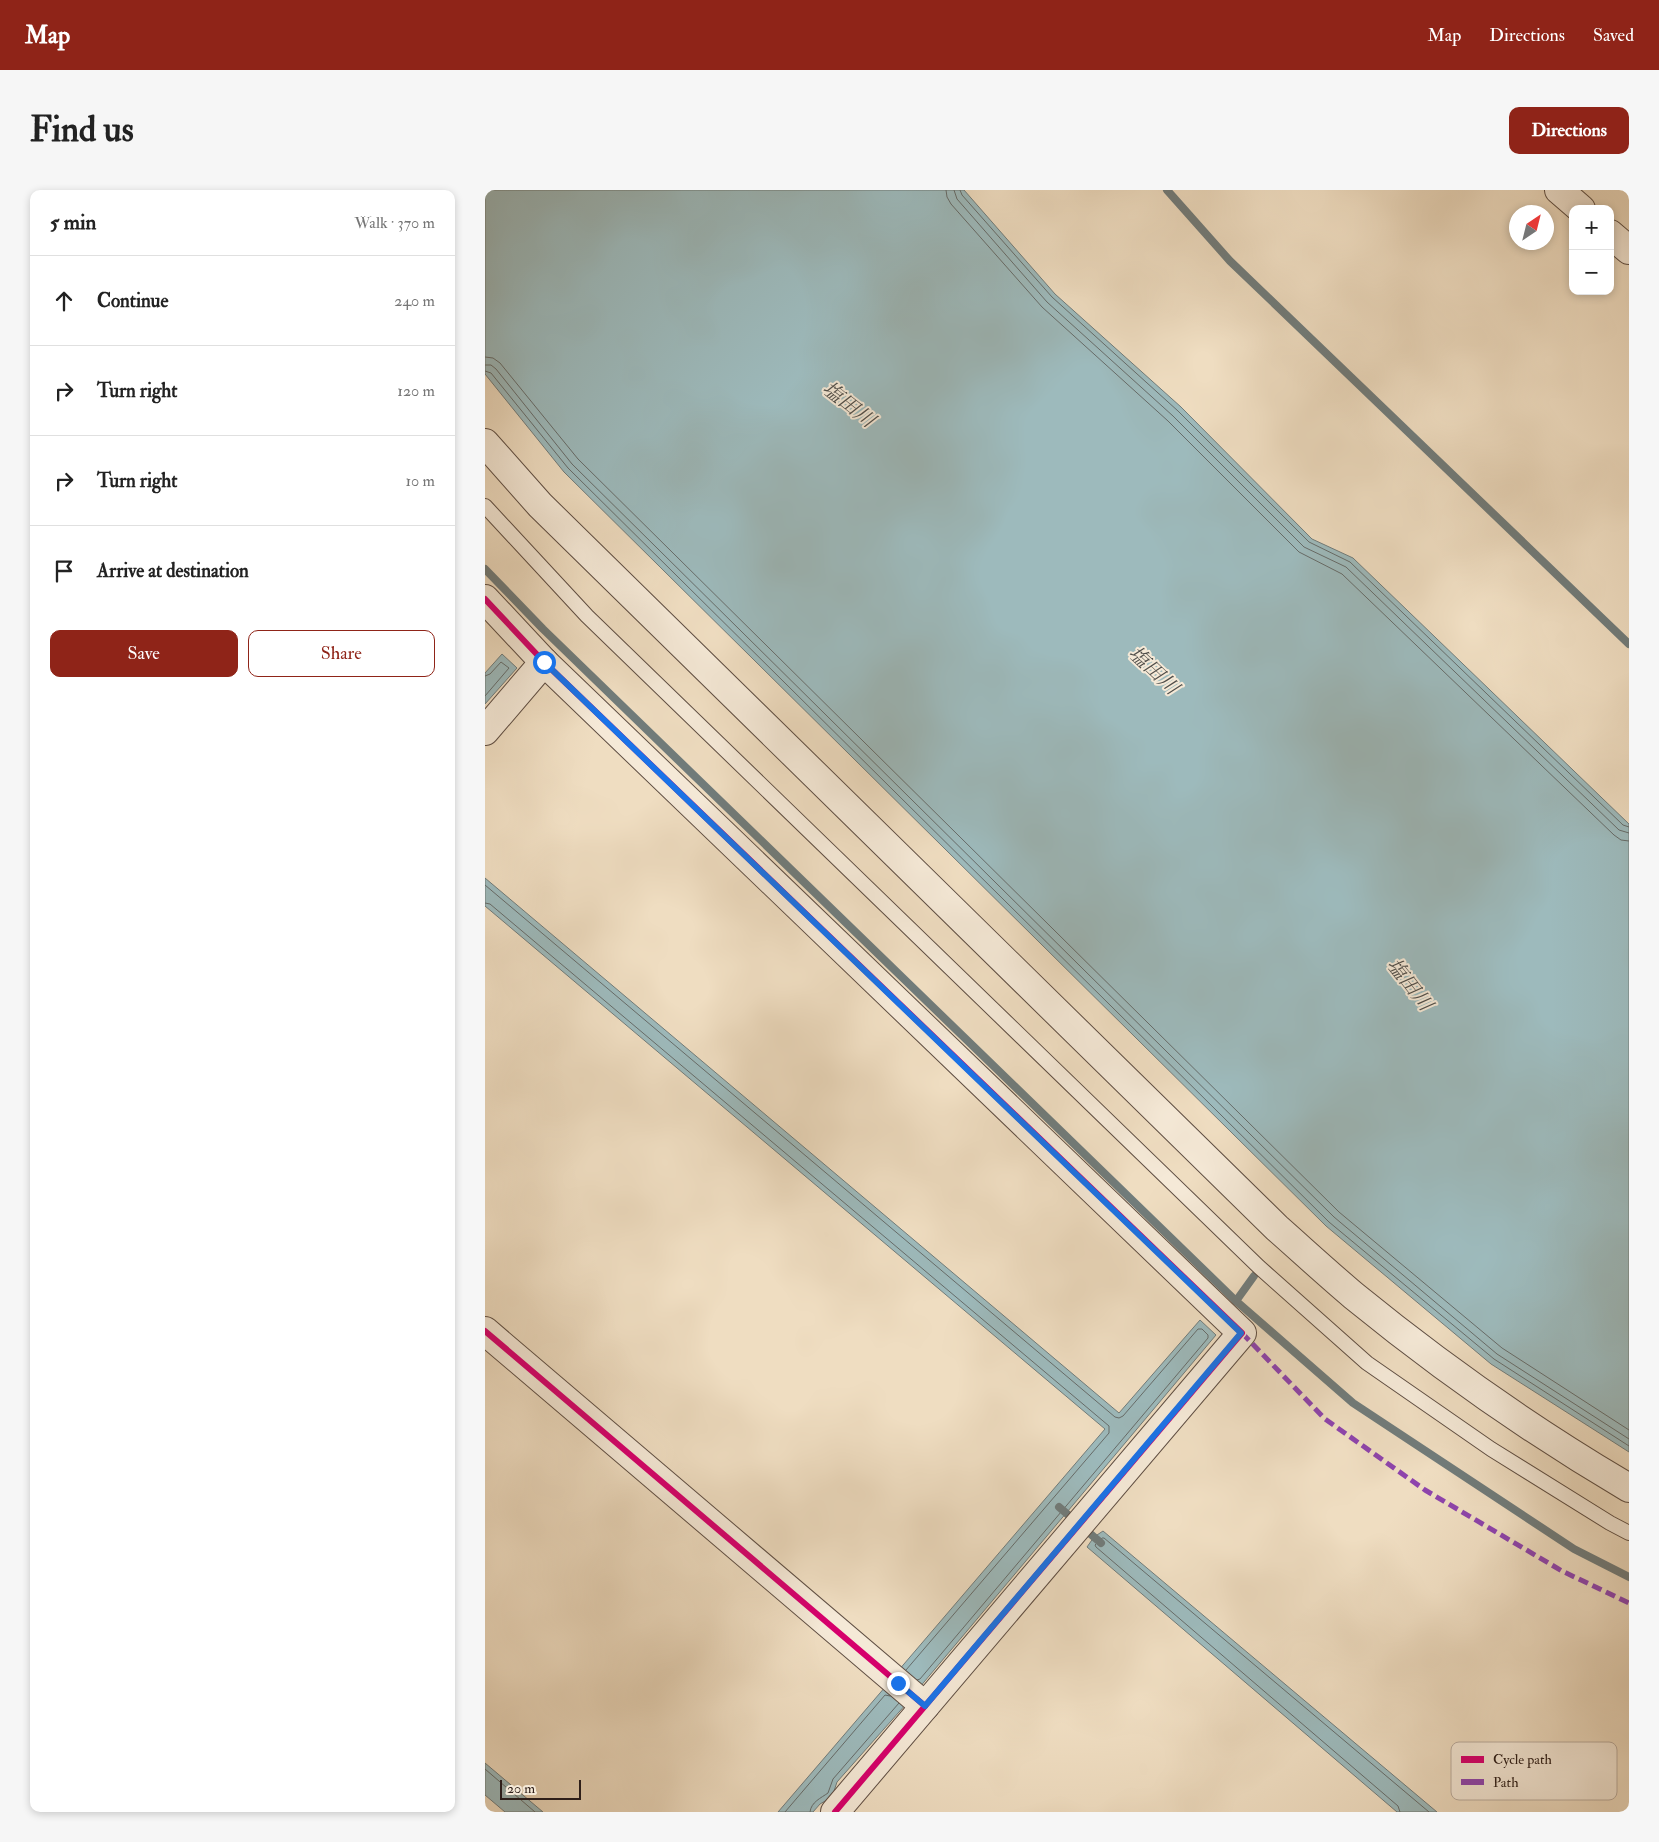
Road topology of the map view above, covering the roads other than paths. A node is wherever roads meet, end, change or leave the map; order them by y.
1 (1559, 190) edge
2 (1576, 205) edge
3 (1614, 237) edge
4 (1629, 250) edge
5 (485, 443) edge
6 (485, 506) edge
7 (485, 599) edge
8 (544, 662) junction
9 (485, 731) edge
10 (485, 1332) edge
11 (1629, 1488) edge
12 (1629, 1533) edge
13 (910, 1694) junction
14 (839, 1808) edge

1 - 2 street
3 - 4 street
5 - 11 street
6 - 12 lane
7 - 8 street
8 - 9 street
8 - 13 street
10 - 13 street
13 - 14 street

